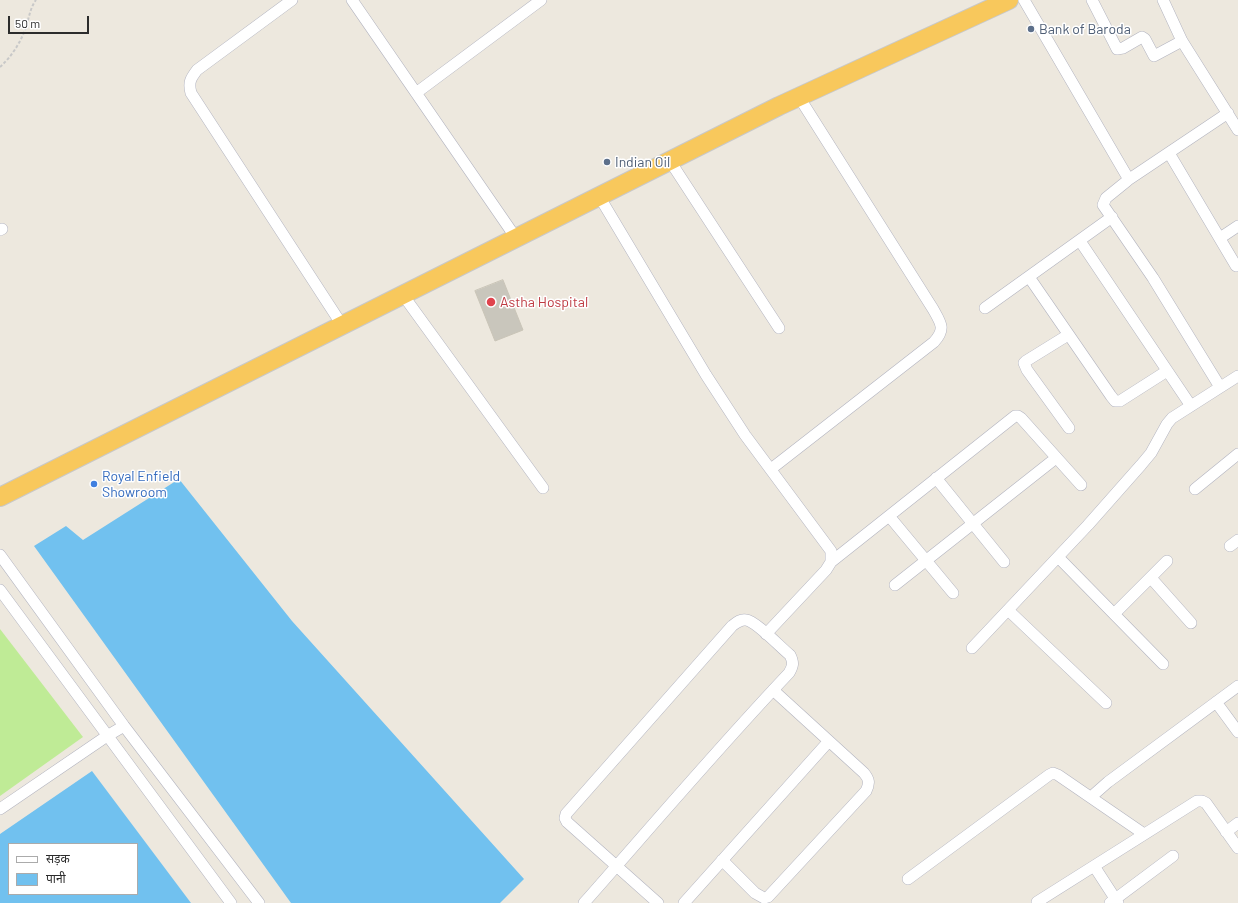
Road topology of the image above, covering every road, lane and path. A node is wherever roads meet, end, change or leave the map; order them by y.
1 (36, 0) edge
2 (292, 0) edge
3 (352, 0) edge
4 (541, 0) edge
5 (1024, 0) edge
6 (1092, 0) edge
7 (1163, 0) edge
8 (1005, 1) edge
9 (1182, 41) junction
10 (0, 67) edge
11 (416, 92) junction
12 (799, 97) junction
13 (1228, 113) junction
14 (1238, 130) edge
15 (1169, 152) junction
16 (670, 161) junction
17 (1128, 180) junction
18 (599, 196) junction
19 (1112, 217) junction
20 (1238, 226) edge
21 (516, 238) junction
22 (1220, 238) junction
23 (1080, 241) junction
24 (1236, 266) dead end
25 (1029, 277) junction
26 (403, 294) junction
27 (985, 308) dead end
28 (342, 325) junction
29 (779, 328) dead end
30 (1068, 334) junction
31 (1167, 371) junction
32 (1238, 376) edge
33 (1220, 388) junction
34 (1191, 406) junction
35 (1069, 428) dead end
36 (1238, 454) edge
37 (1056, 458) junction
38 (771, 469) junction
39 (936, 478) junction
40 (1081, 485) dead end
41 (543, 488) dead end
42 (1195, 489) dead end
43 (0, 496) edge
44 (889, 516) junction
45 (972, 524) junction
46 (0, 555) edge
47 (1058, 557) junction
48 (926, 561) junction
49 (1167, 561) dead end
50 (831, 562) junction
51 (1004, 562) dead end
52 (1151, 578) junction
53 (895, 585) dead end
54 (0, 590) edge
55 (954, 593) dead end
56 (1008, 610) junction
57 (1114, 614) junction
58 (1191, 623) dead end
59 (766, 634) junction
60 (972, 648) dead end
61 (1163, 664) dead end
62 (1238, 686) edge
63 (773, 690) junction
64 (1216, 702) junction
65 (1106, 703) dead end
66 (124, 726) junction
67 (1238, 732) edge
68 (107, 736) junction
69 (829, 741) junction
70 (1091, 797) junction
71 (0, 809) edge
72 (1238, 824) edge
73 (1226, 832) junction
74 (1144, 834) junction
75 (1238, 848) edge
76 (1173, 856) dead end
77 (722, 860) junction
78 (616, 866) junction
79 (1094, 866) junction
80 (908, 879) dead end
81 (1037, 902) edge
82 (1115, 902) edge
83 (230, 903) edge
84 (259, 903) edge
85 (584, 903) edge
86 (658, 903) edge
87 (684, 903) edge

1 - 10 path
2 - 28 street
3 - 11 street
4 - 11 street
5 - 17 street
6 - 9 street
7 - 9 street
8 - 12 highway
9 - 13 street
11 - 21 street
12 - 16 highway
12 - 38 street
13 - 14 street
13 - 15 street
15 - 17 street
15 - 22 street
16 - 18 highway
16 - 29 street
17 - 19 street
18 - 21 highway
18 - 38 street
19 - 23 street
19 - 33 street
20 - 22 street
21 - 26 highway
22 - 24 street
23 - 25 street
23 - 31 street
25 - 27 street
25 - 30 street
26 - 28 highway
26 - 41 street
28 - 43 highway
30 - 31 street
30 - 35 street
31 - 34 street
32 - 33 street
33 - 34 street
34 - 47 street
36 - 42 street
37 - 39 street
37 - 40 street
37 - 45 street
38 - 50 street
39 - 44 street
39 - 45 street
44 - 48 street
44 - 50 street
45 - 48 street
45 - 51 street
46 - 66 street
47 - 56 street
47 - 57 street
48 - 53 street
48 - 55 street
49 - 52 street
50 - 59 street
52 - 57 street
52 - 58 street
54 - 68 street
56 - 60 street
56 - 65 street
57 - 61 street
59 - 63 street
59 - 78 street
62 - 64 street
63 - 69 street
63 - 78 street
64 - 67 street
64 - 70 street
66 - 68 street
66 - 84 street
68 - 71 street
68 - 83 street
69 - 77 street
69 - 77 street
70 - 74 street
70 - 80 street
72 - 73 street
73 - 74 street
73 - 75 street
74 - 79 street
76 - 82 street
77 - 87 street
78 - 85 street
78 - 86 street
79 - 81 street
79 - 82 street

